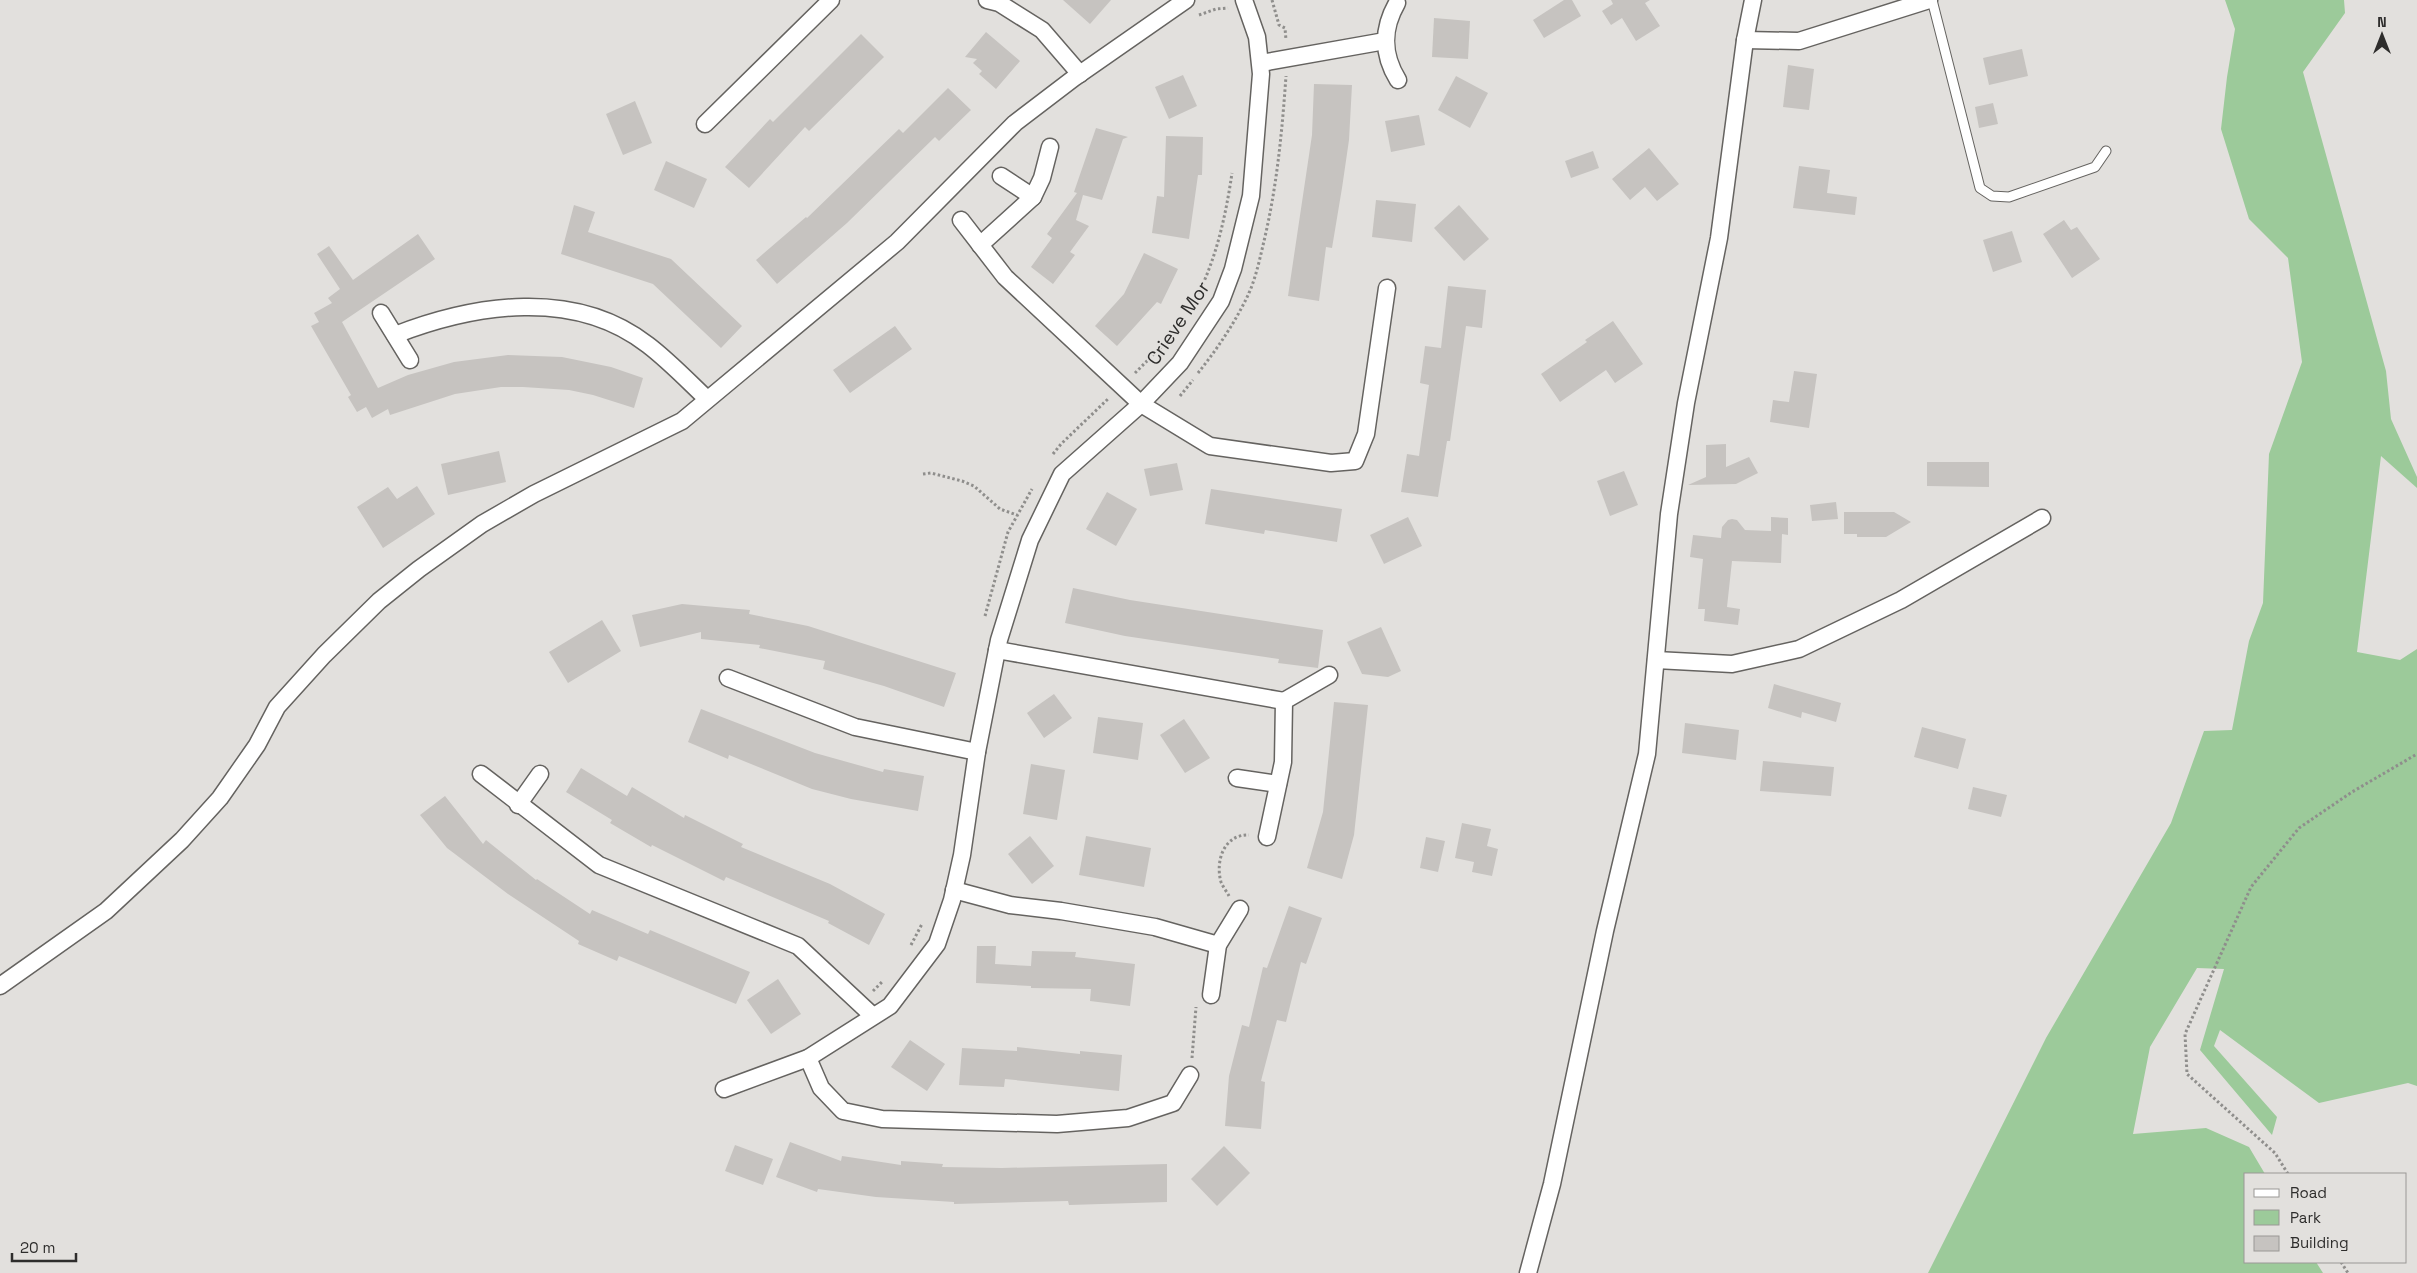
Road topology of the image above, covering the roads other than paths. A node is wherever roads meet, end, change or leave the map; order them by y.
1 (831, 0) edge
2 (987, 0) edge
3 (1186, 0) edge
4 (1244, 0) edge
5 (1754, 0) edge
6 (1930, 0) edge
7 (1397, 3) dead end
8 (1745, 40) junction
9 (1385, 41) junction
10 (1260, 63) junction
11 (1080, 74) junction
12 (1398, 80) dead end
13 (705, 124) dead end
14 (1050, 147) dead end
15 (2106, 152) dead end
16 (1001, 176) dead end
17 (1032, 197) junction
18 (961, 220) dead end
19 (980, 245) junction
20 (1387, 288) dead end
21 (380, 313) dead end
22 (395, 335) junction
23 (410, 360) dead end
24 (707, 399) junction
25 (1141, 404) junction
26 (2042, 518) dead end
27 (997, 650) junction
28 (1656, 660) junction
29 (1329, 675) dead end
30 (728, 678) dead end
31 (1284, 701) junction
32 (977, 752) junction
33 (480, 774) dead end
34 (540, 774) dead end
35 (1237, 778) dead end
36 (1278, 784) junction
37 (518, 805) junction
38 (1267, 837) road end
39 (954, 890) junction
40 (1240, 908) road end
41 (1218, 945) junction
42 (0, 986) edge
43 (1211, 995) road end
44 (873, 1016) junction
45 (808, 1058) junction
46 (1190, 1075) road end
47 (724, 1089) dead end
48 (1528, 1273) edge

1 - 13 street
2 - 11 street
3 - 11 street
4 - 10 street, Crieve Mor
5 - 8 street
6 - 8 street
6 - 15 lane
7 - 9 street
8 - 28 street
9 - 10 street
9 - 12 street
10 - 25 street, Crieve Mor
11 - 24 street
14 - 17 street
16 - 17 street
17 - 19 street
18 - 19 street
19 - 25 street
20 - 25 street
21 - 22 street
22 - 23 street
22 - 24 street
24 - 42 street
25 - 27 street, Crieve Mor
26 - 28 street
27 - 31 street
27 - 32 street, Crieve Mor
28 - 48 street
29 - 31 street
30 - 32 street
31 - 36 street
32 - 39 street, Crieve Mor
33 - 37 street
34 - 37 street
35 - 36 street
36 - 38 street
37 - 44 street
39 - 41 street
39 - 44 street, Crieve Mor
40 - 41 street
41 - 43 street
44 - 45 street, Crieve Mor
45 - 46 street
45 - 47 street, Crieve Mor

